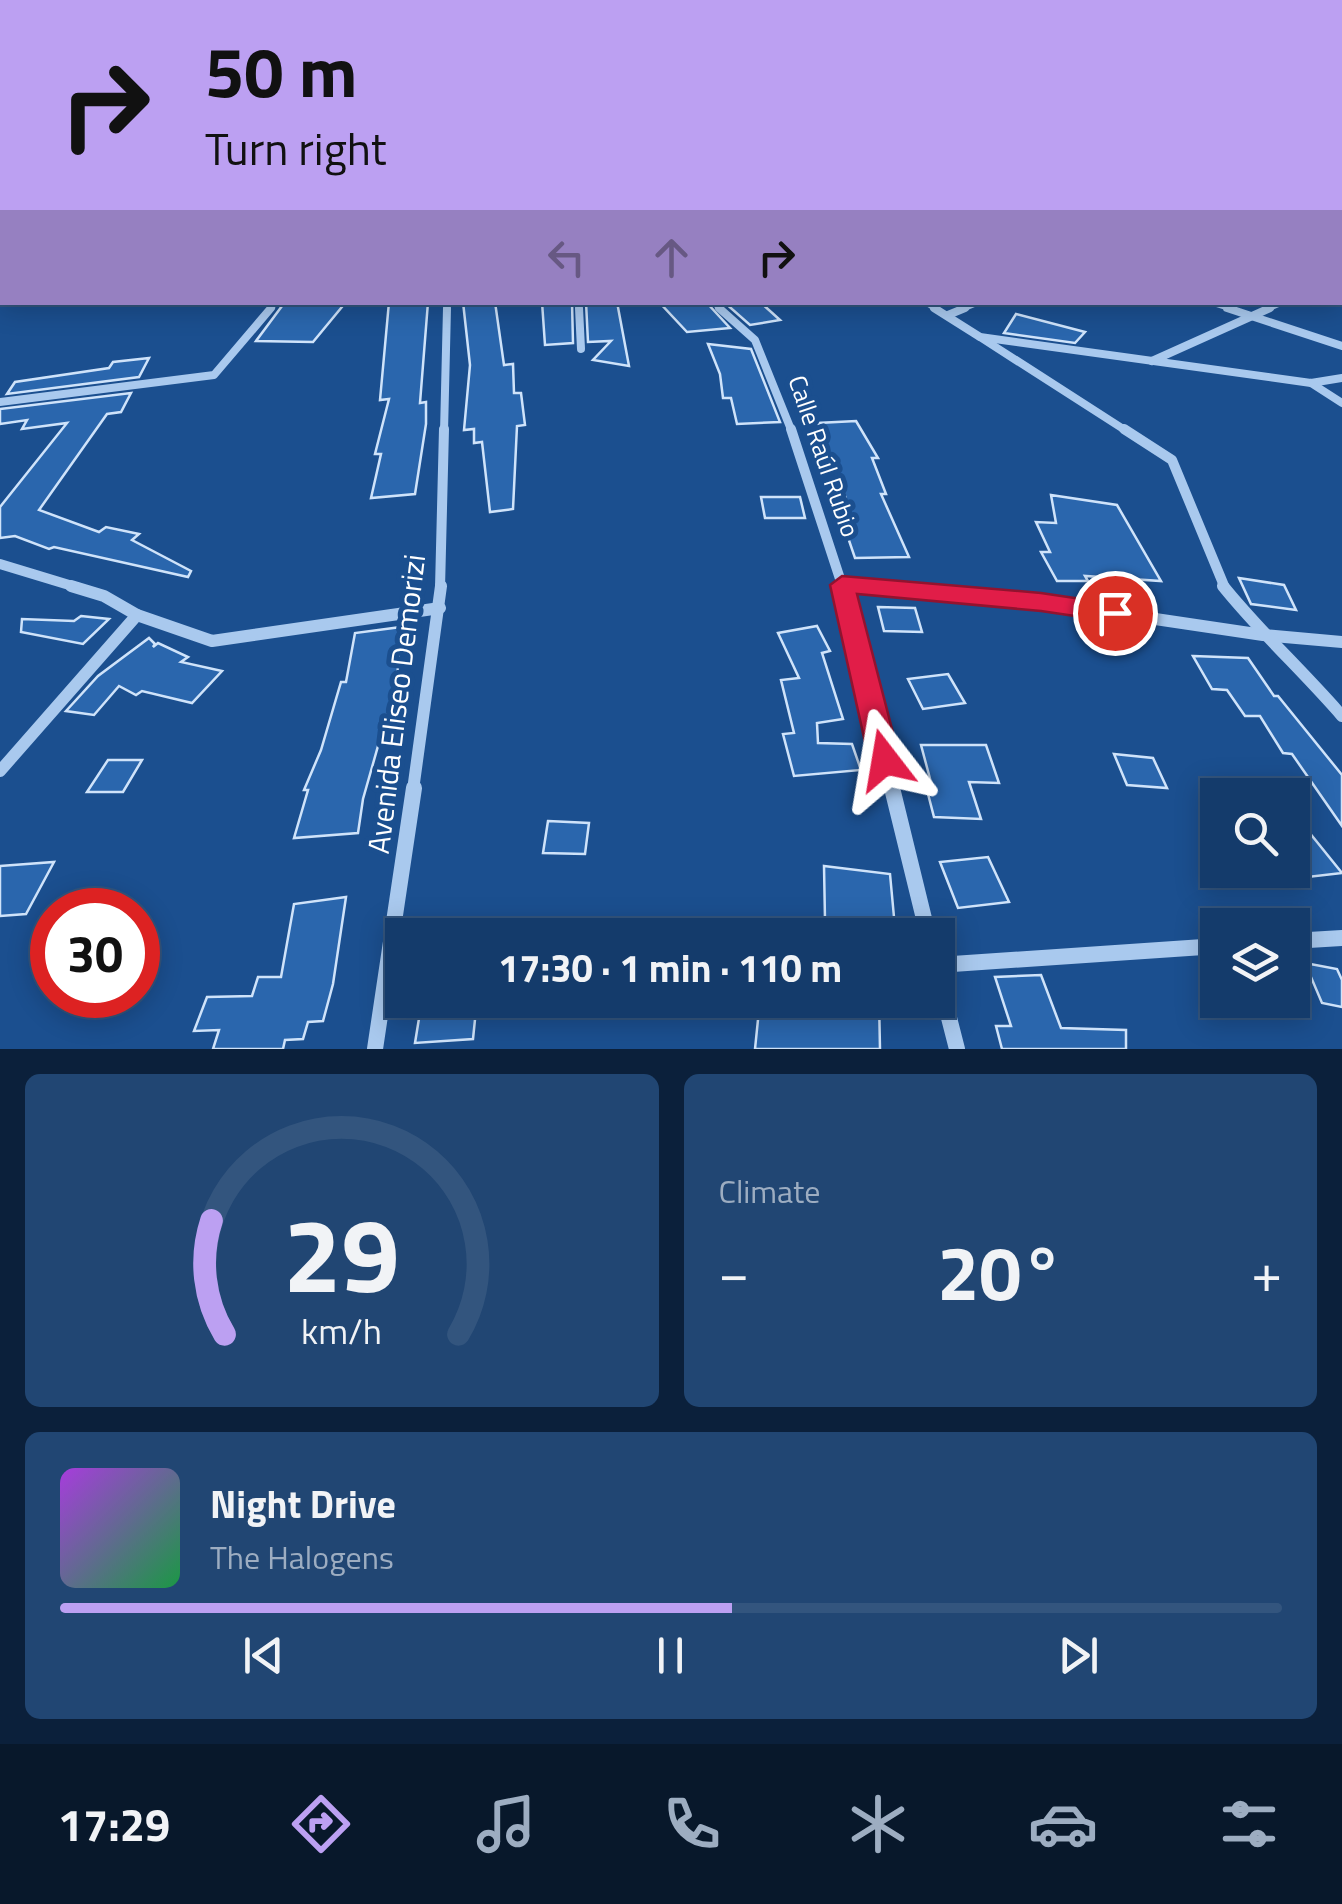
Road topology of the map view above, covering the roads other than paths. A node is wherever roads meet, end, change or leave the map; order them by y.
1 (273, 305) edge
2 (447, 305) edge
3 (579, 305) edge
4 (716, 305) edge
5 (930, 305) edge
6 (972, 305) edge
7 (1219, 305) edge
8 (1278, 305) edge
9 (948, 315) junction
10 (1256, 317) junction
11 (980, 337) junction
12 (1342, 346) edge
13 (582, 349) dead end
14 (1148, 363) junction
15 (1342, 378) edge
16 (1310, 383) junction
17 (0, 402) edge
18 (1342, 404) edge
19 (0, 564) edge
20 (842, 585) junction
21 (440, 608) junction
22 (137, 614) junction
23 (1263, 635) junction
24 (1342, 642) edge
25 (1342, 716) edge
26 (0, 772) edge
27 (924, 918) edge
28 (1342, 938) edge
29 (1310, 940) edge
30 (1200, 947) edge
31 (955, 964) edge
32 (949, 1018) edge
33 (375, 1049) edge
34 (957, 1049) edge

1 - 17 street
2 - 21 street, Avenida Eliseo Demorizi
3 - 13 street
4 - 20 street, Calle Raúl Rubio
5 - 9 street
6 - 9 street
7 - 10 street
8 - 10 street
9 - 11 street
10 - 12 street
10 - 14 street
11 - 14 street
11 - 23 street
14 - 16 street
15 - 16 street
16 - 18 street
19 - 22 street
20 - 23 street
20 - 27 street, Calle Raúl Rubio
21 - 22 street
21 - 33 street, Avenida Eliseo Demorizi
22 - 26 street
23 - 24 street
23 - 25 street
28 - 29 street
30 - 31 street
32 - 34 street

